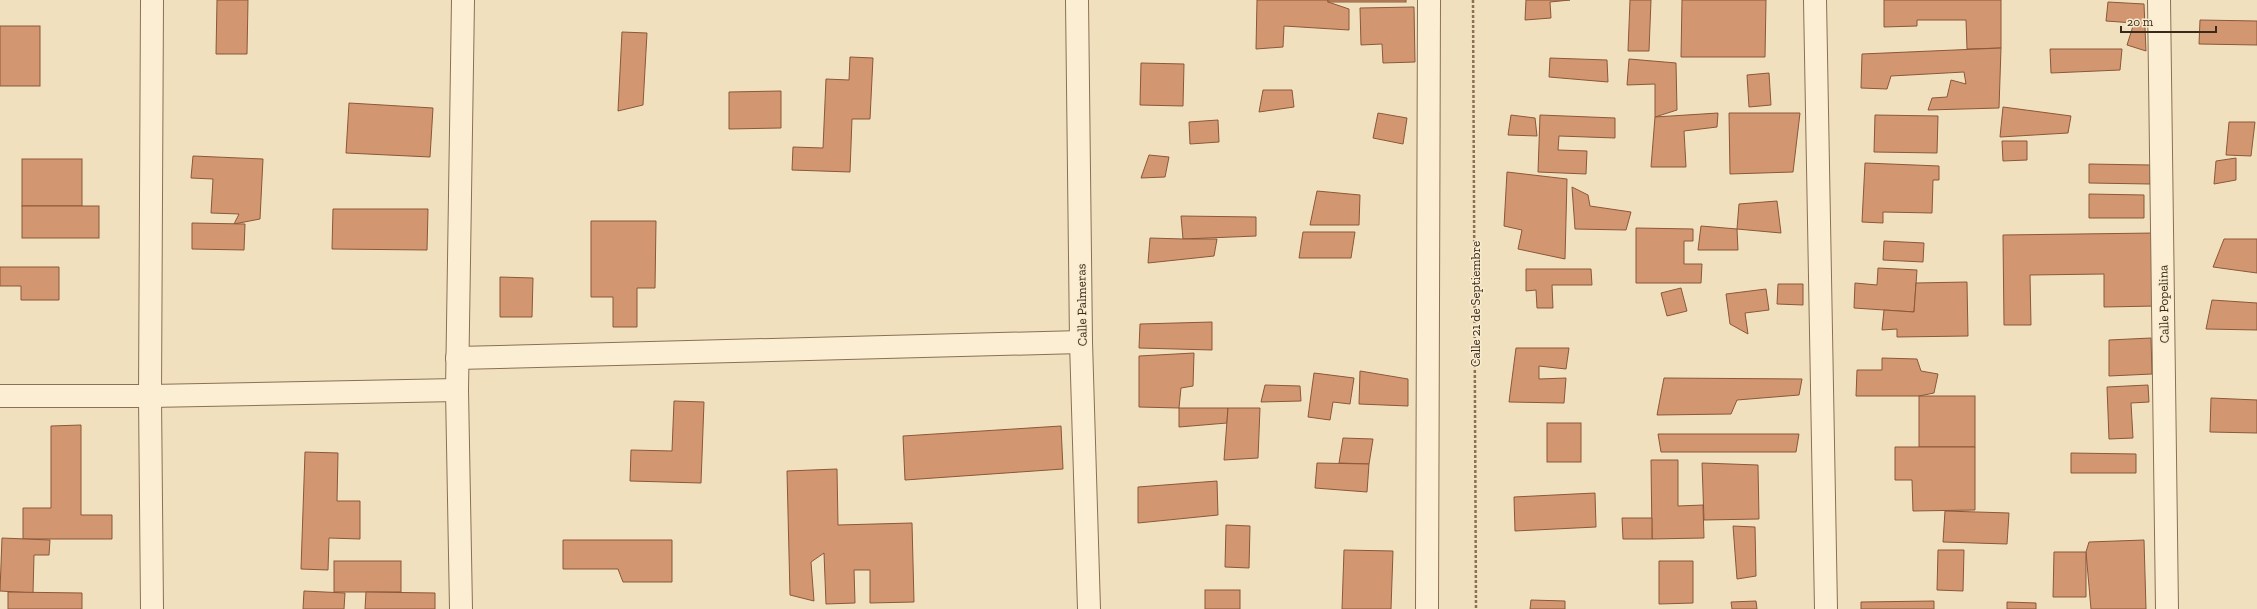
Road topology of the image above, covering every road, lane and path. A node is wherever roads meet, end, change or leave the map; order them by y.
1 (152, 0) edge
2 (463, 0) edge
3 (1077, 0) edge
4 (1429, 0) edge
5 (1473, 0) edge
6 (1815, 0) edge
7 (2159, 0) edge
8 (1081, 342) junction
9 (458, 358) junction
10 (457, 390) junction
11 (0, 396) edge
12 (150, 396) junction
13 (152, 609) edge
14 (461, 609) edge
15 (1089, 609) edge
16 (1427, 609) edge
17 (1476, 609) edge
18 (1826, 609) edge
19 (2167, 609) edge

1 - 12 street
2 - 9 street
3 - 8 street, Calle Palmeras
4 - 16 street
5 - 17 path, Calle 21 de Septiembre
6 - 18 street
7 - 19 street, Calle Popelina
8 - 9 street
8 - 15 street, Calle Palmeras
9 - 10 street
10 - 12 street
10 - 14 street
11 - 12 street
12 - 13 street

